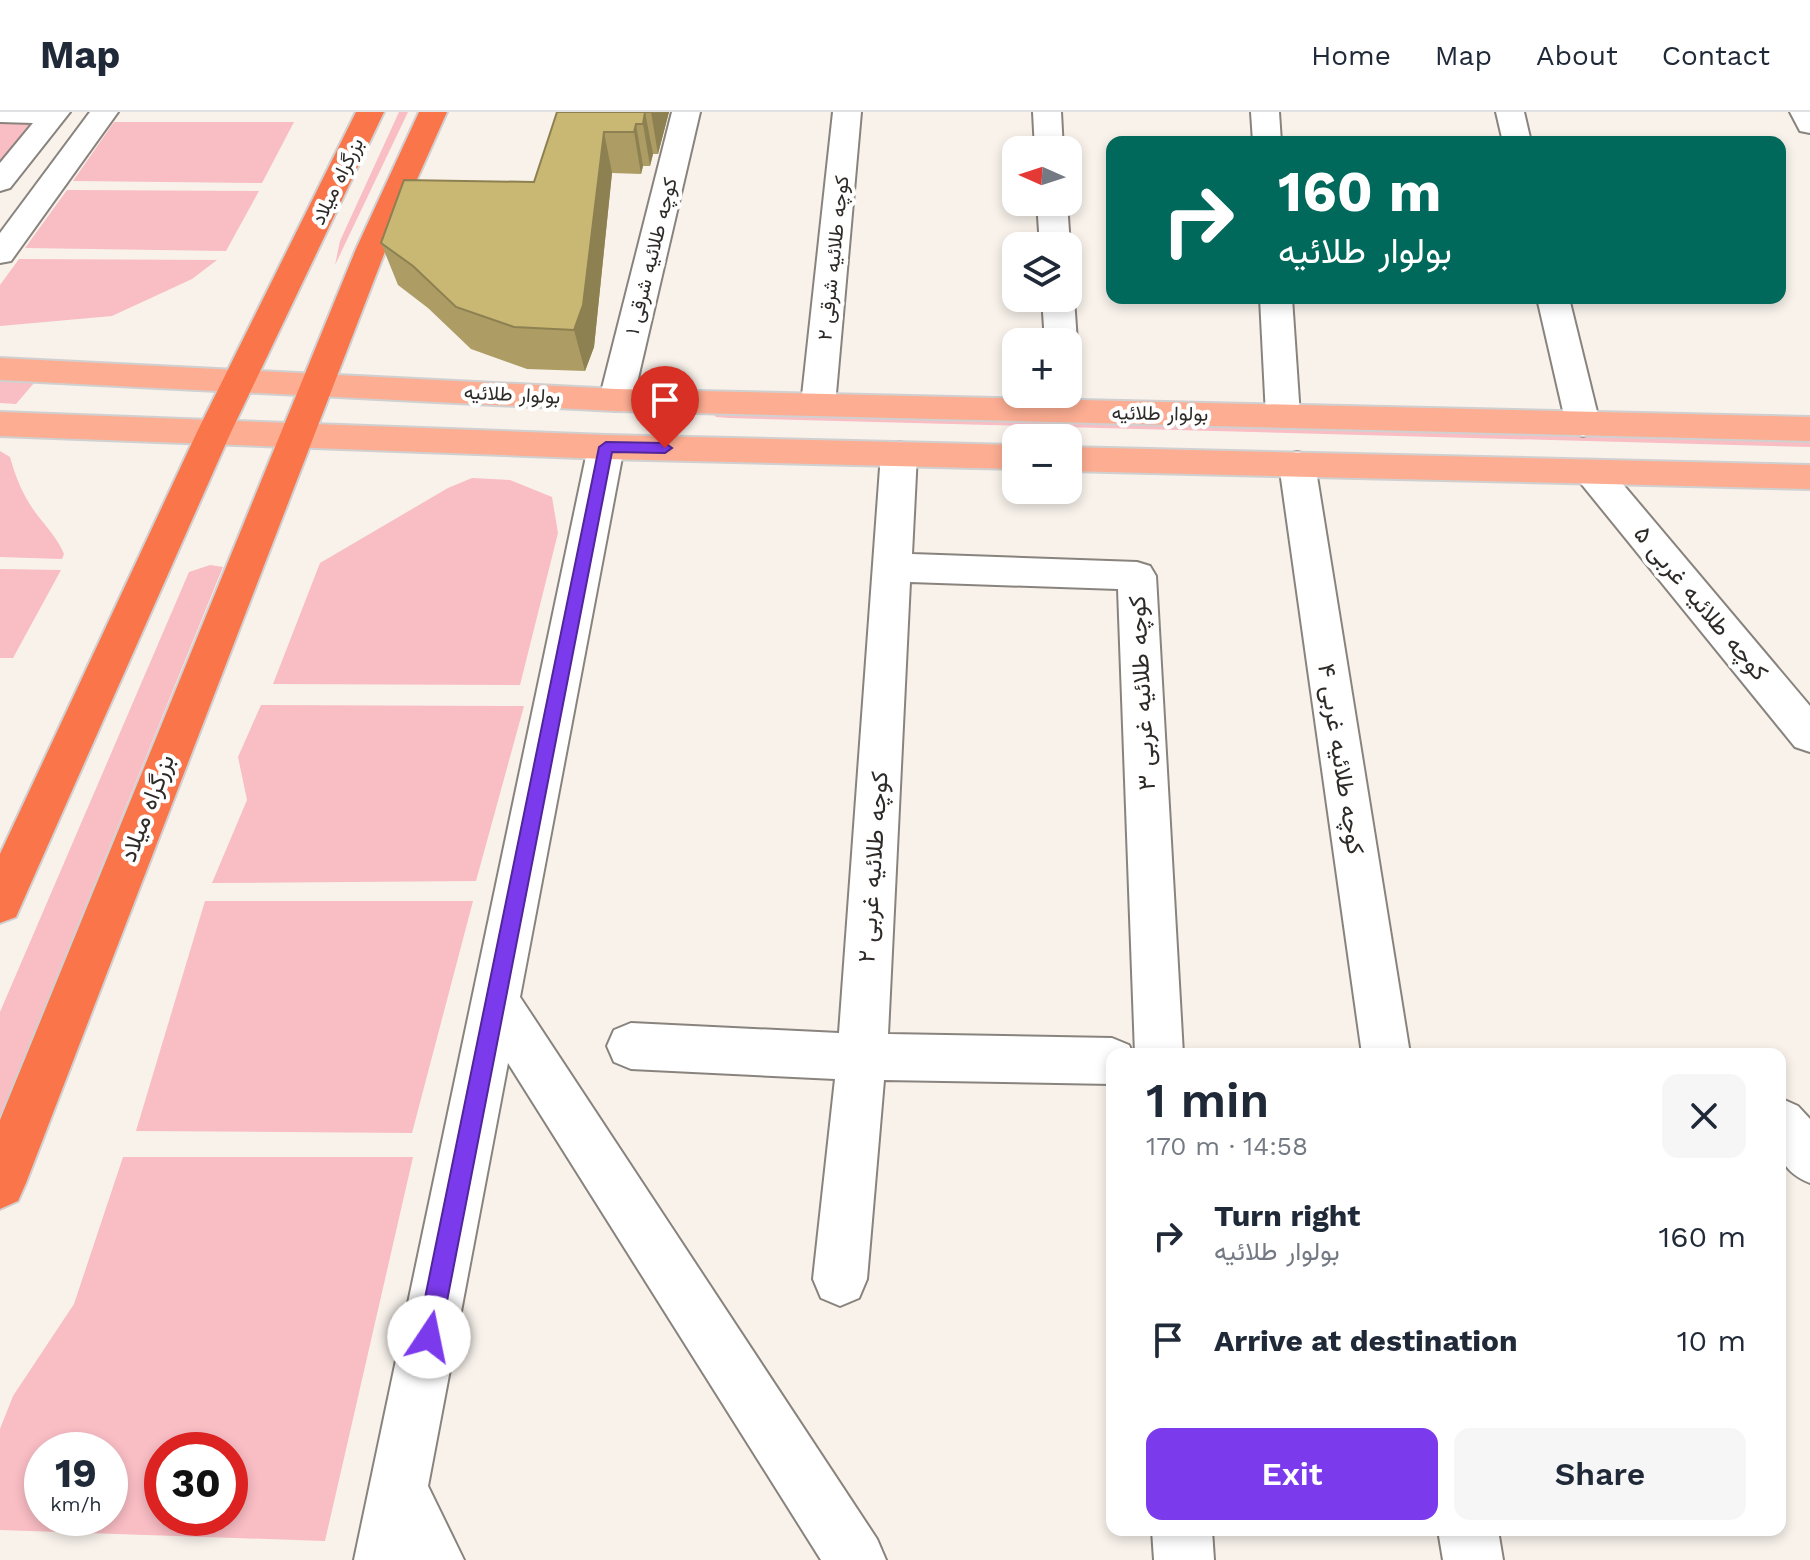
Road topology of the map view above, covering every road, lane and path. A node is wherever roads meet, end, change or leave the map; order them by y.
1 (104, 112) edge
2 (370, 112) edge
3 (433, 112) edge
4 (686, 112) edge
5 (847, 112) edge
6 (1047, 112) edge
7 (1265, 112) edge
8 (1510, 112) edge
9 (1804, 112) edge
10 (0, 114) edge
11 (54, 114) edge
12 (1810, 125) edge
13 (1048, 136) edge
14 (1267, 136) edge
15 (1516, 136) edge
16 (0, 182) edge
17 (0, 254) edge
18 (1276, 304) edge
19 (1554, 304) edge
20 (0, 369) edge
21 (239, 380) junction
22 (317, 383) junction
23 (616, 400) junction
24 (1002, 403) edge
25 (1082, 403) edge
26 (818, 405) junction
27 (1283, 416) junction
28 (0, 424) edge
29 (1583, 424) junction
30 (1810, 429) edge
31 (214, 432) junction
32 (296, 435) junction
33 (606, 447) junction
34 (899, 454) junction
35 (1002, 457) edge
36 (1082, 459) edge
37 (1297, 464) junction
38 (1592, 472) junction
39 (1810, 477) edge
40 (892, 567) junction
41 (1810, 735) edge
42 (0, 903) edge
43 (496, 1002) junction
44 (631, 1046) dead end
45 (1159, 1048) edge
46 (1385, 1048) edge
47 (862, 1057) junction
48 (1106, 1061) edge
49 (1786, 1130) edge
50 (1810, 1158) edge
51 (0, 1183) edge
52 (840, 1279) dead end
53 (398, 1489) junction
54 (1182, 1536) edge
55 (1469, 1536) edge
56 (384, 1560) edge
57 (434, 1560) edge
58 (856, 1560) edge
59 (1184, 1560) edge
60 (1473, 1560) edge

1 - 17 street
2 - 21 highway, بزرگراه میلاد
3 - 22 highway
4 - 23 street, کوچه طلائیه شرقی ۱
5 - 26 street, کوچه طلائیه شرقی ۲
6 - 13 street
7 - 14 street
8 - 15 street
9 - 12 street
10 - 11 street
11 - 16 street
18 - 27 street
19 - 29 street
20 - 21 main road, بولوار طلائیه
21 - 22 main road, بولوار طلائیه
21 - 31 highway, بزرگراه میلاد
22 - 23 main road, بولوار طلائیه
22 - 32 highway, بزرگراه میلاد
23 - 26 main road, بولوار طلائیه
24 - 26 main road, بولوار طلائیه
25 - 27 main road, بولوار طلائیه
27 - 29 main road, بولوار طلائیه
28 - 31 main road
29 - 30 main road, بولوار طلائیه
31 - 32 main road
31 - 42 highway
32 - 33 main road
32 - 51 highway, بزرگراه میلاد
33 - 34 main road
33 - 43 street
34 - 35 main road
34 - 40 street, کوچه طلائیه غربی ۲
36 - 37 main road, بولوار طلائیه
37 - 38 main road, بولوار طلائیه
37 - 46 street, کوچه طلائیه غربی ۴
38 - 39 main road, بولوار طلائیه
38 - 41 street, کوچه طلائیه غربی ۵
40 - 45 street, کوچه طلائیه غربی ۳
40 - 47 street, کوچه طلائیه غربی ۲
43 - 53 street
43 - 58 street
44 - 47 street
47 - 48 street
47 - 52 street, کوچه طلائیه غربی ۲
49 - 50 street
53 - 56 street
53 - 57 street
54 - 59 street
55 - 60 street

